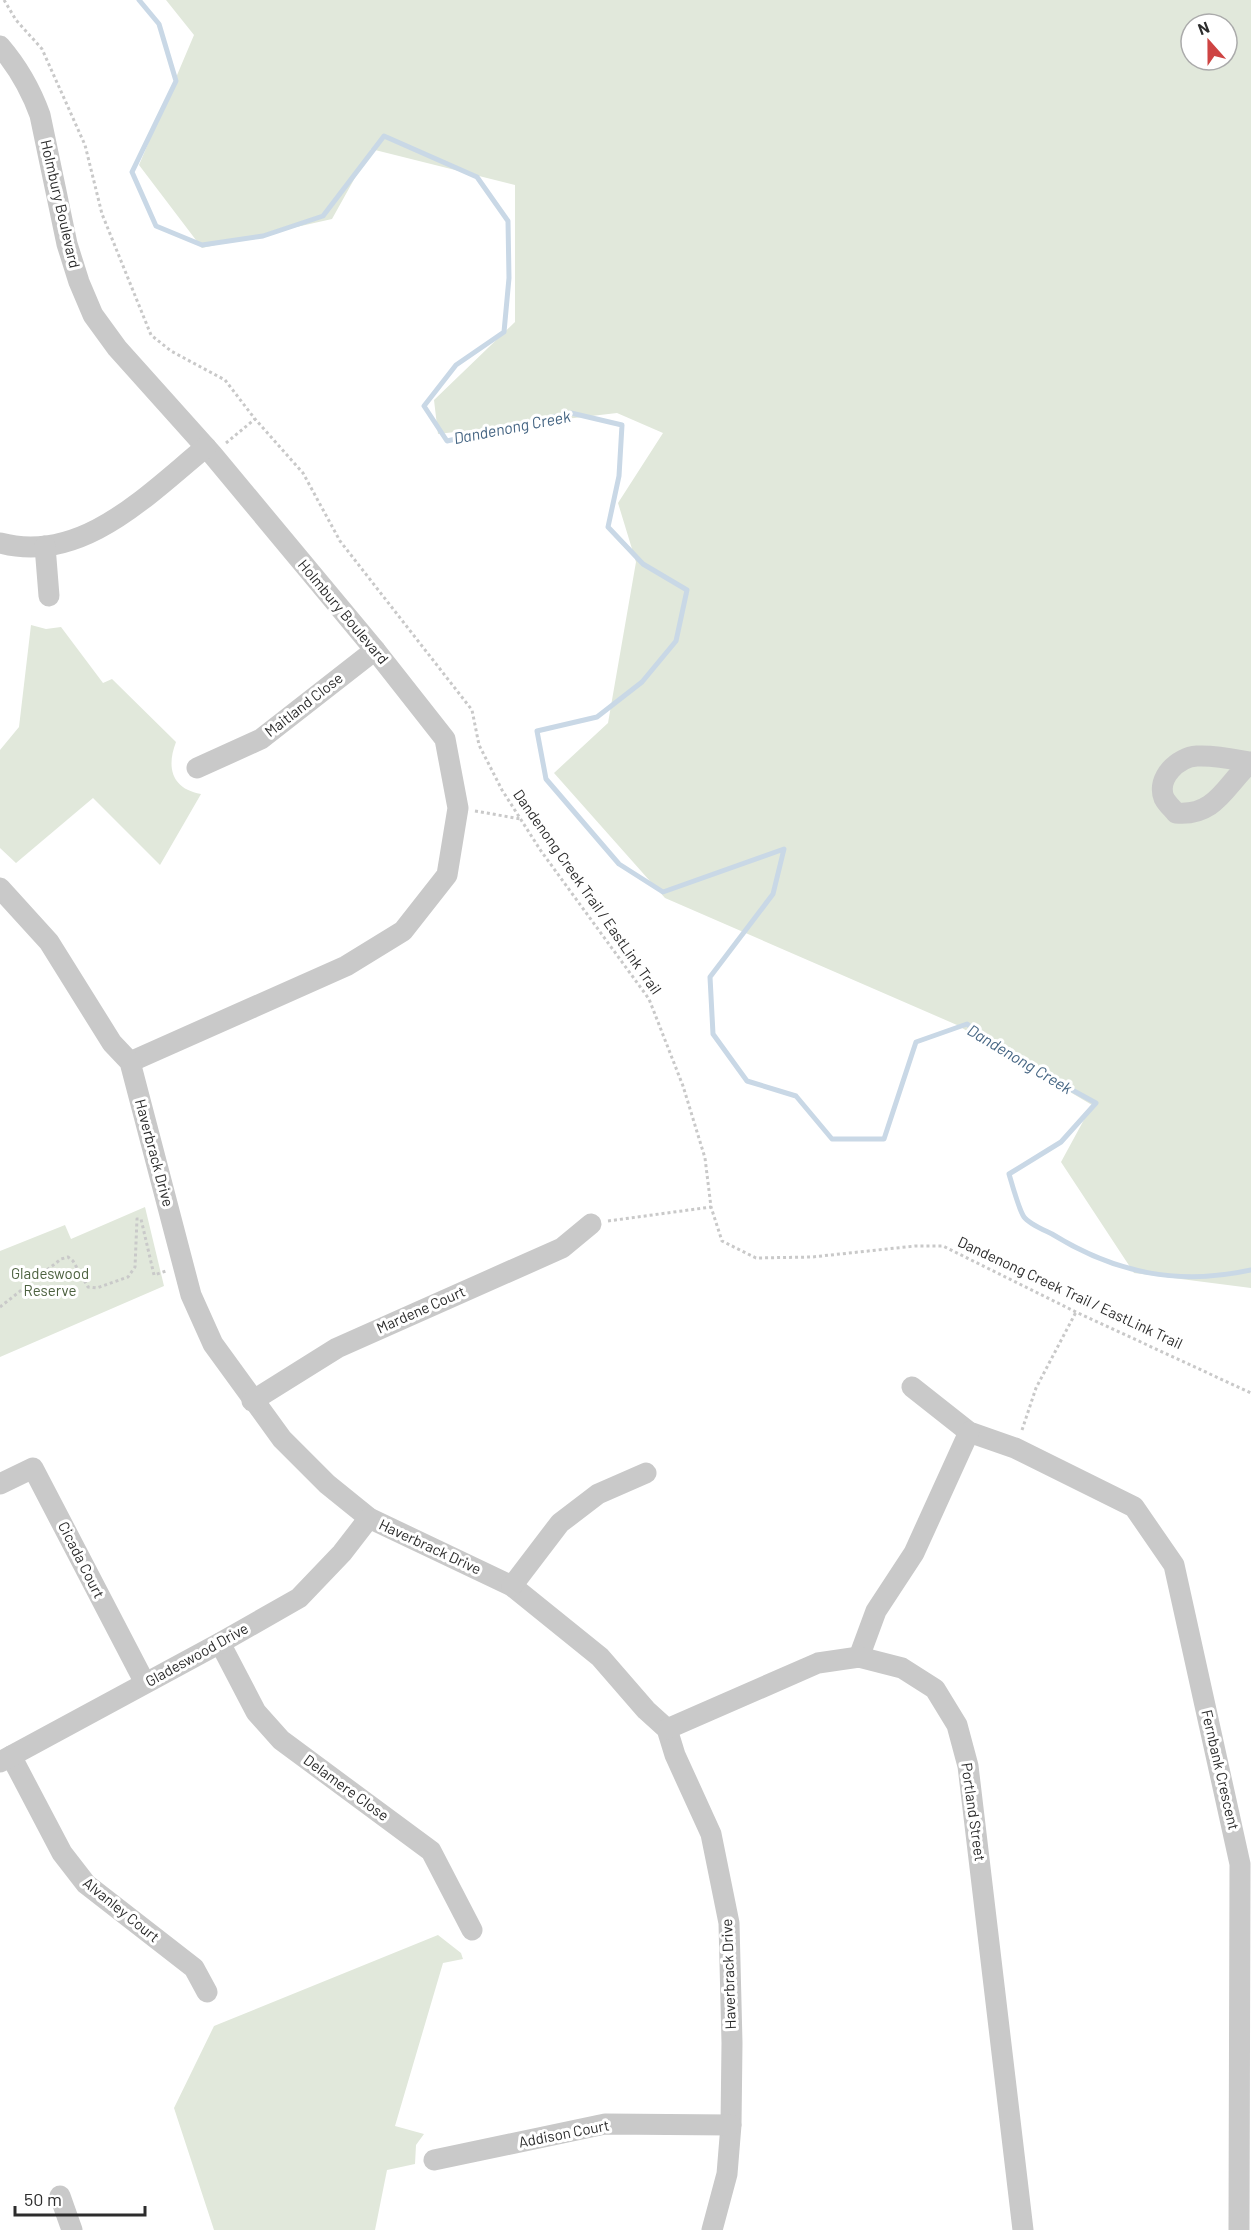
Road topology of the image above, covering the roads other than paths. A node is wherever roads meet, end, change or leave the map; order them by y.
1 (0, 46) edge
2 (209, 451) junction
3 (0, 543) edge
4 (45, 546) junction
5 (49, 596) dead end
6 (375, 650) junction
7 (197, 768) dead end
8 (0, 888) edge
9 (130, 1062) junction
10 (591, 1224) road end
11 (912, 1387) dead end
12 (252, 1401) junction
13 (969, 1432) junction
14 (646, 1473) dead end
15 (0, 1484) edge
16 (369, 1518) junction
17 (512, 1586) junction
18 (220, 1643) junction
19 (859, 1657) junction
20 (145, 1683) junction
21 (667, 1729) junction
22 (5, 1759) edge
23 (472, 1930) dead end
24 (207, 1992) dead end
25 (731, 2125) junction
26 (434, 2160) dead end
27 (60, 2196) dead end
28 (72, 2230) edge
29 (712, 2230) edge
30 (1023, 2230) edge
31 (1239, 2230) edge

1 - 2 street, Holmbury Boulevard
2 - 4 street
2 - 6 street, Holmbury Boulevard
3 - 4 street
4 - 5 street
6 - 7 street, Maitland Close
6 - 9 street, Holmbury Boulevard
8 - 9 street, Haverbrack Drive
9 - 12 street, Haverbrack Drive
10 - 12 street, Mardene Court
11 - 13 street, Fernbank Crescent
12 - 16 street, Haverbrack Drive
13 - 19 street
13 - 31 street, Fernbank Crescent
14 - 17 street
15 - 20 street, Cicada Court
16 - 17 street, Haverbrack Drive
16 - 18 street, Gladeswood Drive
17 - 21 street, Haverbrack Drive
18 - 20 street, Gladeswood Drive
18 - 23 street, Delamere Close
19 - 21 street, Portland Street
19 - 30 street, Portland Street
20 - 22 street, Gladeswood Drive
21 - 25 street, Haverbrack Drive
22 - 24 street, Alvanley Court
25 - 26 street, Addison Court
25 - 29 street, Haverbrack Drive
27 - 28 street

